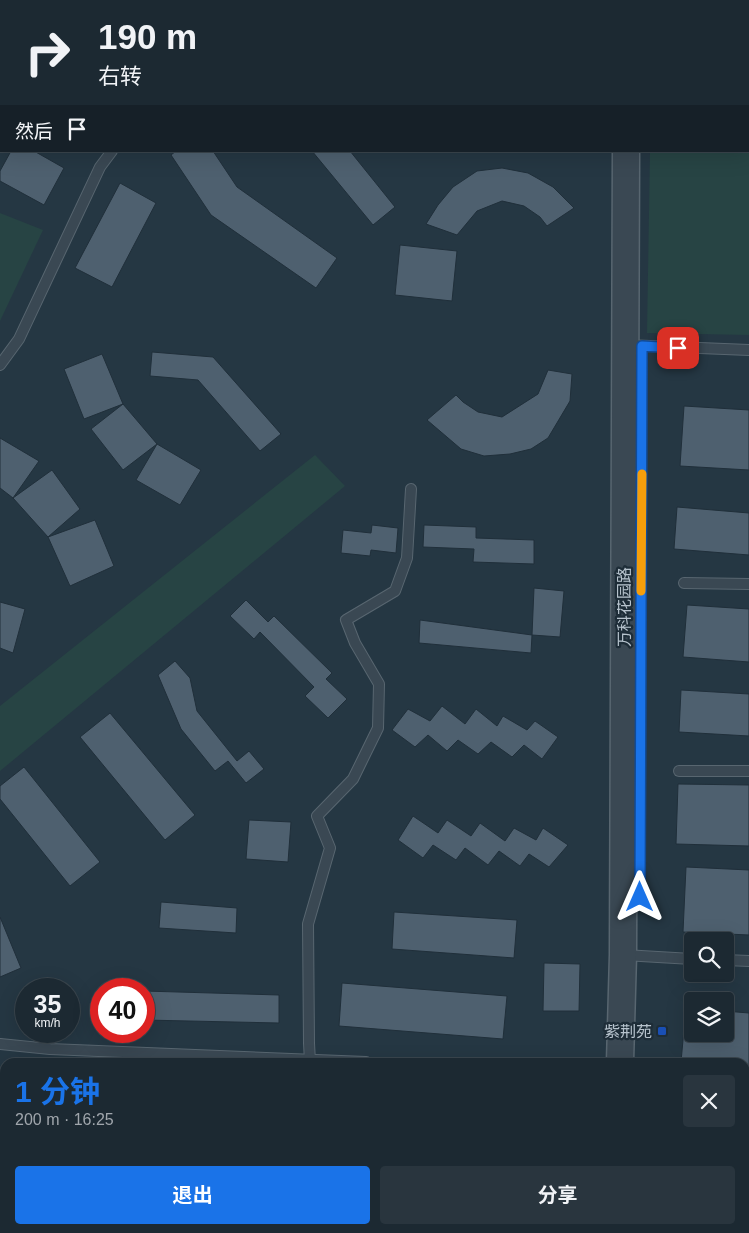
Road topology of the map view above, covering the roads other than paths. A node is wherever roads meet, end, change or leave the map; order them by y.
1 (111, 152) edge
2 (626, 152) edge
3 (642, 152) edge
4 (633, 346) junction
5 (749, 350) edge
6 (0, 365) edge
7 (411, 489) dead end
8 (684, 583) dead end
9 (749, 584) edge
10 (679, 771) dead end
11 (749, 771) edge
12 (632, 956) junction
13 (684, 959) edge
14 (734, 961) edge
15 (749, 962) edge
16 (0, 1044) edge
17 (245, 1058) edge
18 (310, 1058) edge
19 (620, 1058) edge
20 (638, 1058) edge

1 - 6 lane
2 - 4 street, 万科花园路
3 - 4 street, 万科花园路
4 - 5 lane
4 - 12 street, 万科花园路
7 - 18 lane
8 - 9 lane
10 - 11 lane
12 - 13 lane
12 - 19 street, 万科花园路
12 - 20 street, 万科花园路
14 - 15 lane
16 - 17 lane

